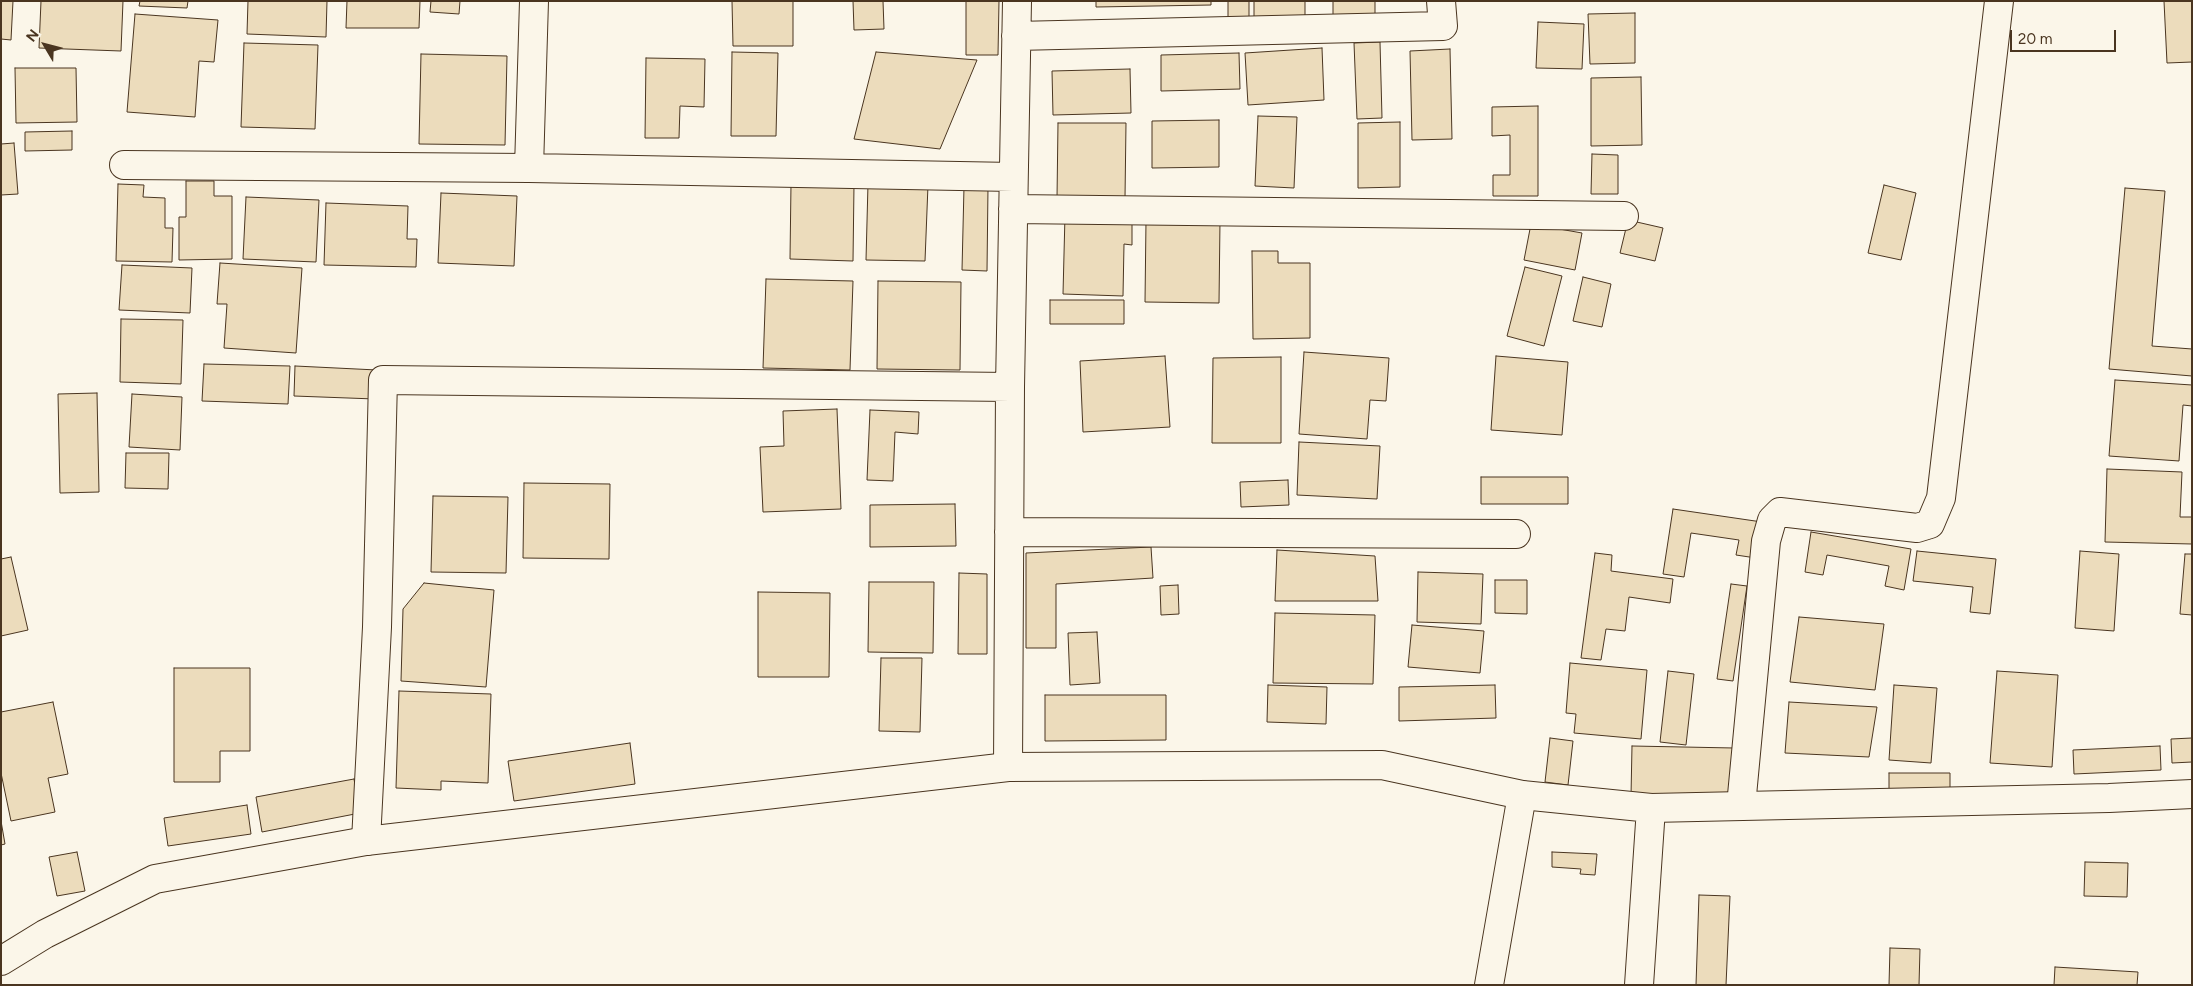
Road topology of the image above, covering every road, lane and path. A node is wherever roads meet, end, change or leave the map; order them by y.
1 (534, 1) edge
2 (1017, 1) edge
3 (1441, 1) edge
4 (1999, 1) edge
5 (1016, 36) junction
6 (124, 165) dead end
7 (529, 168) junction
8 (1013, 177) junction
9 (1013, 209) junction
10 (1624, 216) dead end
11 (1010, 387) junction
12 (1010, 532) junction
13 (1516, 534) dead end
14 (1008, 767) junction
15 (2192, 794) edge
16 (1522, 795) junction
17 (1741, 806) junction
18 (1651, 808) junction
19 (366, 842) junction
20 (1, 961) edge
21 (1489, 985) edge
22 (1639, 985) edge

1 - 7 street
2 - 5 street
3 - 5 street
4 - 17 street
5 - 8 street
6 - 7 street
7 - 8 street
8 - 9 street
9 - 10 street
9 - 11 street
11 - 12 street
11 - 19 street
12 - 13 street
12 - 14 street
14 - 16 street
14 - 19 street
15 - 17 street
16 - 18 street
16 - 21 street
17 - 18 street
18 - 22 street
19 - 20 street

